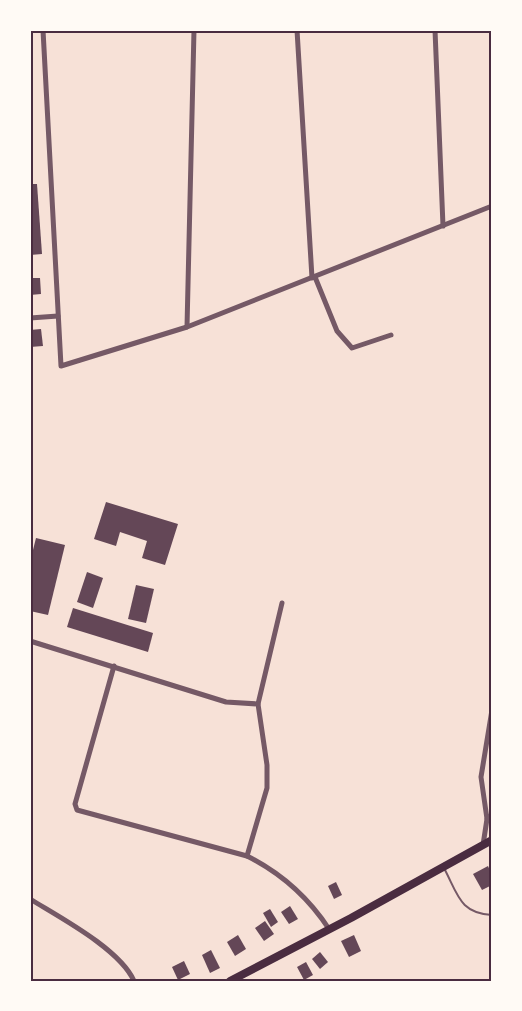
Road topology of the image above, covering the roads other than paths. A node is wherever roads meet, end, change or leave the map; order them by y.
1 (43, 30) edge
2 (194, 30) edge
3 (297, 30) edge
4 (435, 30) edge
5 (492, 206) edge
6 (443, 226) junction
7 (313, 278) junction
8 (58, 316) junction
9 (30, 318) edge
10 (187, 327) junction
11 (391, 334) dead end
12 (282, 603) dead end
13 (30, 641) edge
14 (114, 666) junction
15 (258, 704) junction
16 (492, 710) edge
17 (492, 814) edge
18 (487, 819) junction
19 (492, 840) edge
20 (483, 845) junction
21 (247, 856) junction
22 (444, 867) junction
23 (30, 899) edge
24 (492, 915) edge
25 (329, 929) junction
26 (134, 981) edge
27 (230, 981) edge

1 - 8 street
2 - 10 street
3 - 7 street
4 - 6 street
5 - 6 street
6 - 7 street
7 - 10 street
7 - 11 street
8 - 9 street
8 - 10 street
12 - 15 street
13 - 14 street
14 - 15 street
14 - 21 street
15 - 21 street
16 - 18 street
17 - 18 street
18 - 20 street
19 - 20 main road
20 - 22 main road
21 - 25 street
22 - 24 lane
22 - 25 main road
23 - 26 street
25 - 27 main road

